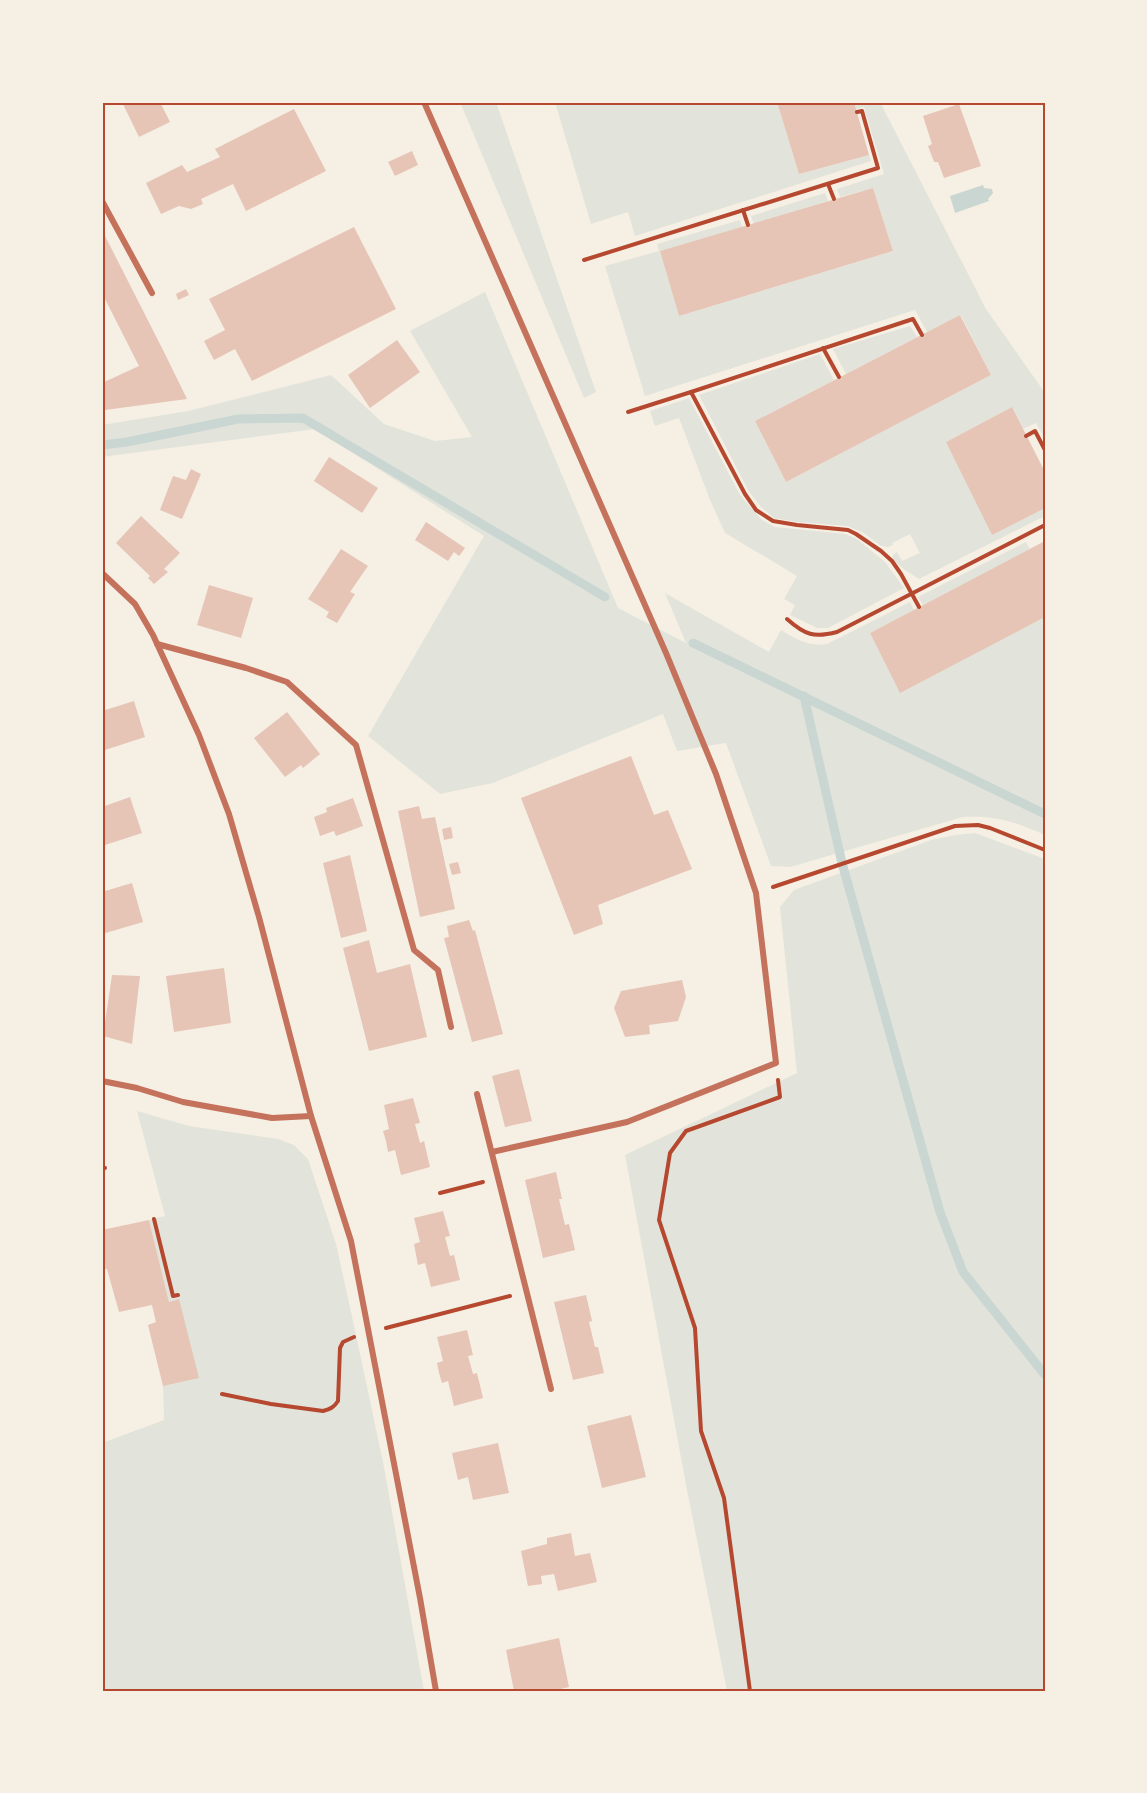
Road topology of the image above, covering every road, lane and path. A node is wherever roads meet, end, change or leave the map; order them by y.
1 (424, 102) edge
2 (857, 112) dead end
3 (828, 184) junction
4 (834, 199) dead end
5 (102, 201) edge
6 (743, 210) junction
7 (748, 225) dead end
8 (584, 260) dead end
9 (152, 293) dead end
10 (922, 335) dead end
11 (823, 348) junction
12 (839, 377) dead end
13 (691, 392) junction
14 (628, 412) dead end
15 (1026, 436) dead end
16 (1045, 450) edge
17 (1045, 525) edge
18 (102, 573) edge
19 (912, 593) junction
20 (919, 607) dead end
21 (787, 619) dead end
22 (157, 644) junction
23 (1045, 850) edge
24 (756, 893) junction
25 (451, 1027) dead end
26 (776, 1063) junction
27 (102, 1081) edge
28 (477, 1094) dead end
29 (311, 1116) junction
30 (492, 1152) junction
31 (498, 1177) junction
32 (440, 1193) dead end
33 (154, 1219) dead end
34 (528, 1291) junction
35 (178, 1295) dead end
36 (381, 1330) dead end
37 (357, 1336) dead end
38 (551, 1389) dead end
39 (222, 1394) dead end
40 (436, 1691) edge
41 (750, 1691) edge

1 - 24 street
2 - 3 path
3 - 4 path
3 - 6 path
5 - 9 street
6 - 7 path
6 - 8 path
10 - 11 path
11 - 12 path
11 - 13 path
13 - 14 path
13 - 19 path
15 - 16 path
17 - 19 path
18 - 22 street
19 - 20 path
19 - 21 path
22 - 25 street
22 - 29 street
23 - 24 path
24 - 26 street
26 - 30 street
26 - 41 path
27 - 29 street
28 - 30 street
29 - 40 street
30 - 31 street
31 - 32 path
31 - 34 street
33 - 35 path
34 - 36 path
34 - 38 street
37 - 39 path

